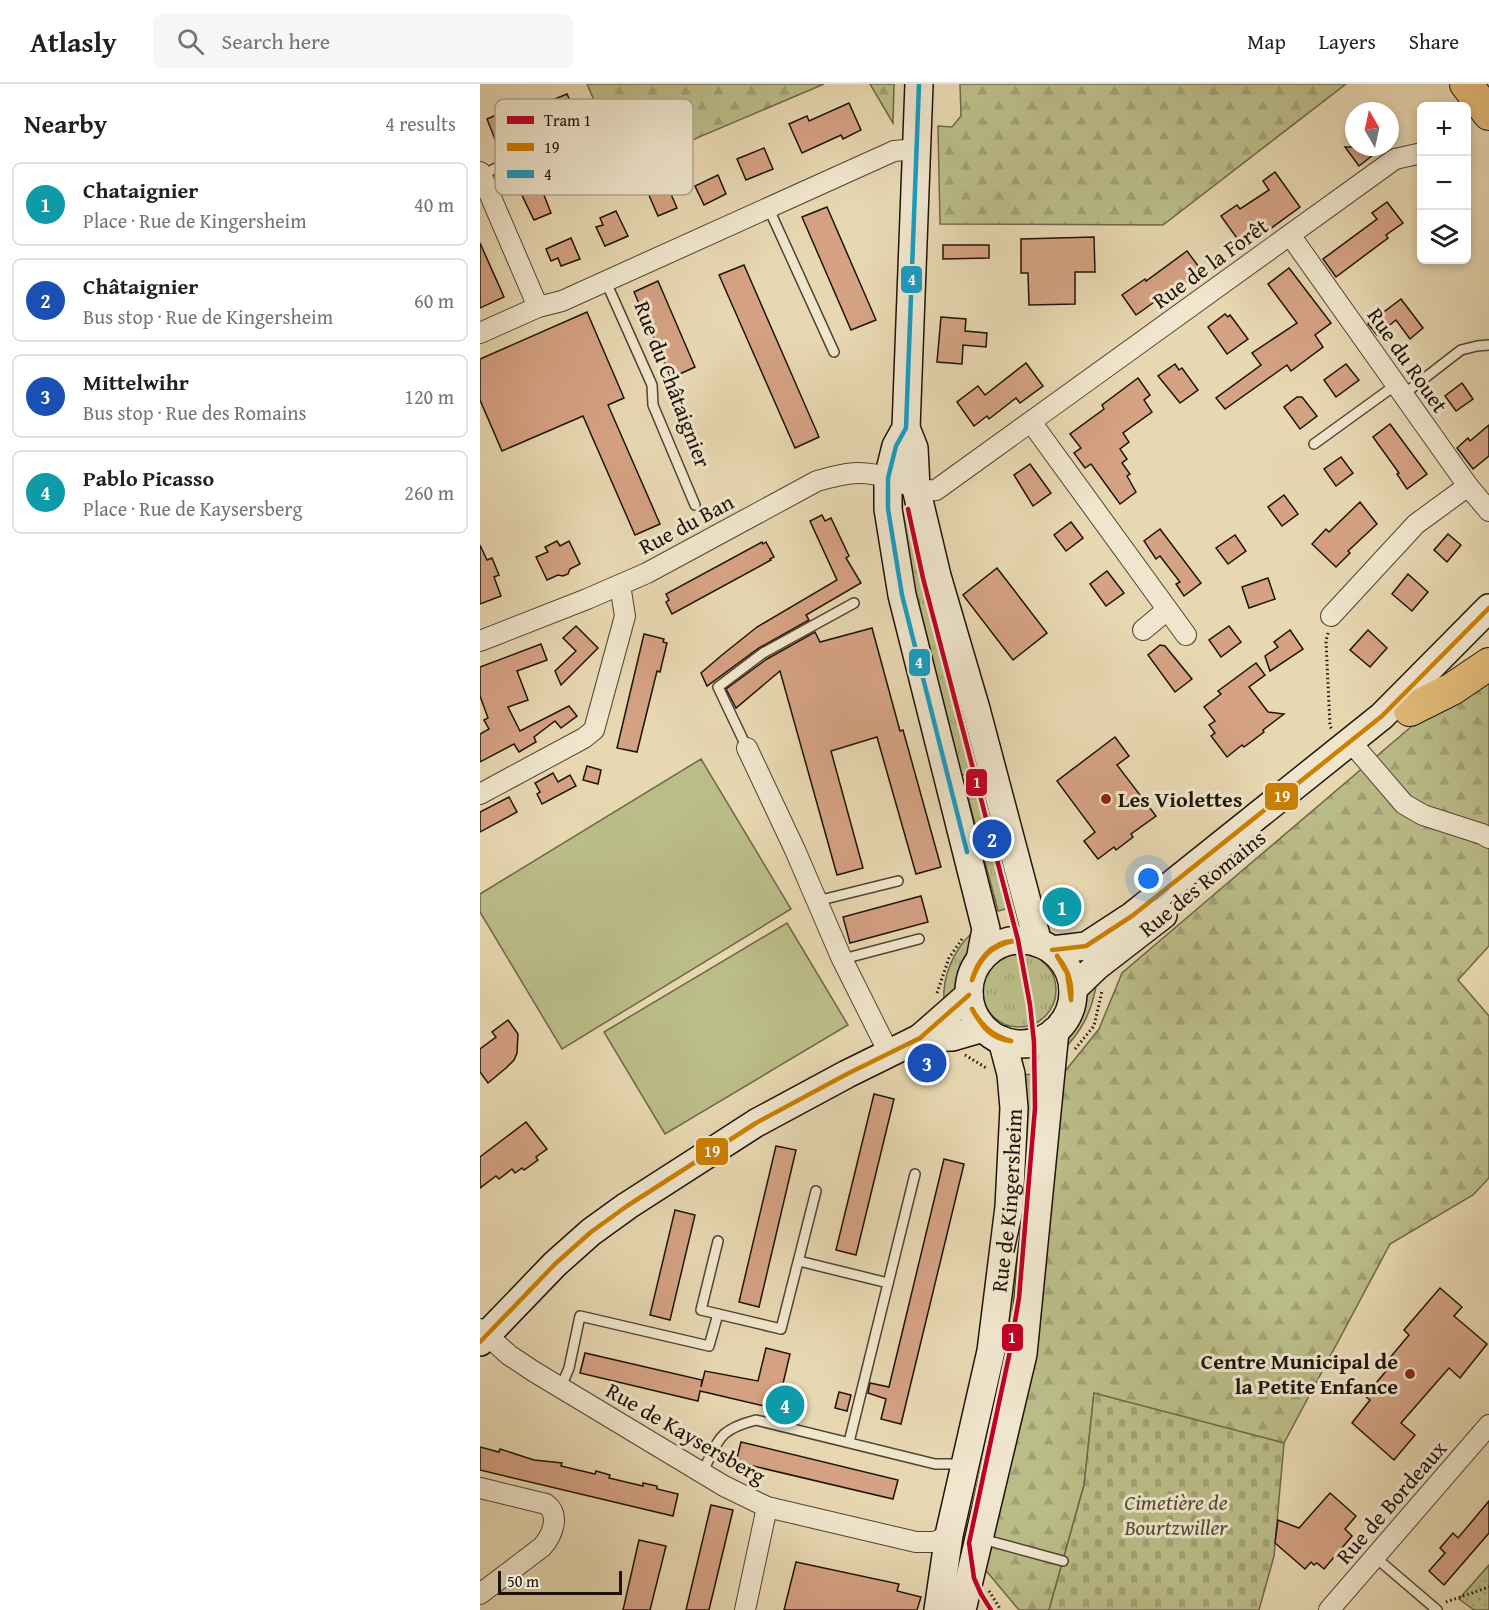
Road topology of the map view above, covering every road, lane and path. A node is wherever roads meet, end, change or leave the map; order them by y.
1 (919, 84) edge
2 (1466, 84) edge
3 (1489, 114) edge
4 (917, 149) junction
5 (1417, 154) edge
6 (495, 167) edge
7 (481, 173) edge
8 (768, 207) junction
9 (1290, 235) junction
10 (606, 282) junction
11 (538, 307) junction
12 (480, 333) edge
13 (1489, 345) edge
14 (834, 352) dead end
15 (1400, 389) junction
16 (1031, 422) junction
17 (906, 428) junction
18 (1314, 444) dead end
19 (888, 478) junction
20 (1468, 486) junction
21 (916, 488) junction
22 (695, 505) dead end
23 (1489, 511) edge
24 (620, 585) junction
25 (854, 603) dead end
26 (1489, 608) edge
27 (1167, 610) junction
28 (1331, 616) joint
29 (1143, 630) dead end
30 (1489, 630) edge
31 (1186, 635) dead end
32 (480, 640) edge
33 (1489, 664) edge
34 (1410, 710) junction
35 (747, 748) joint
36 (1350, 748) junction
37 (480, 794) edge
38 (1489, 838) edge
39 (898, 881) dead end
40 (817, 901) junction
41 (1050, 915) dead end
42 (1068, 926) dead end
43 (965, 934) dead end
44 (919, 939) dead end
45 (1045, 947) junction
46 (843, 959) junction
47 (980, 960) junction
48 (1102, 988) dead end
49 (1073, 989) junction
50 (969, 995) junction
51 (935, 1001) dead end
52 (1055, 1031) junction
53 (993, 1034) junction
54 (920, 1038) junction
55 (1074, 1050) dead end
56 (958, 1051) dead end
57 (890, 1053) junction
58 (988, 1069) dead end
59 (915, 1174) dead end
60 (816, 1191) dead end
61 (718, 1241) dead end
62 (799, 1262) junction
63 (888, 1283) junction
64 (718, 1314) junction
65 (482, 1336) edge
66 (561, 1388) junction
67 (1489, 1425) edge
68 (849, 1442) junction
69 (966, 1463) junction
70 (702, 1473) junction
71 (480, 1488) edge
72 (767, 1507) junction
73 (949, 1535) junction
74 (980, 1538) junction
75 (1375, 1557) junction
76 (1063, 1561) dead end
77 (1489, 1587) edge
78 (480, 1594) edge
79 (1435, 1608) edge
80 (745, 1610) edge
81 (938, 1610) edge
82 (962, 1610) edge
83 (1329, 1610) edge

1 - 4 main road
2 - 3 highway
4 - 8 street, Rue du Châtaignier
4 - 17 main road
5 - 9 street, Rue de la Forêt
6 - 7 lane
7 - 11 street
8 - 10 street, Rue du Châtaignier
8 - 14 lane
9 - 15 street, Rue du Rouet
9 - 16 street, Rue de la Forêt
10 - 11 street, Rue du Châtaignier
10 - 22 lane, Rue du Châtaignier
11 - 12 street, Rue du Châtaignier
13 - 15 lane
15 - 18 lane
15 - 20 street, Rue du Rouet
16 - 21 street, Rue de la Forêt
16 - 27 street
17 - 19 main road
17 - 21 main road
19 - 21 street, Rue du Ban
19 - 24 street, Rue du Ban
19 - 47 main road
20 - 23 street, Rue du Rouet
20 - 28 street
21 - 45 main road
24 - 32 street, Rue du Ban
24 - 37 street
25 - 35 lane
26 - 36 main road, Rue des Romains
27 - 29 street
27 - 31 street
28 - 36 path
30 - 34 main road, Rue des Romains
33 - 34 highway
34 - 36 main road, Rue des Romains
35 - 40 street
36 - 38 street
36 - 45 main road, Rue des Romains
36 - 49 main road, Rue des Romains
39 - 40 lane
40 - 46 street
41 - 42 path
43 - 51 path
44 - 46 lane
45 - 47 main road
45 - 49 main road
46 - 57 street
47 - 50 main road
48 - 55 path
49 - 52 main road
50 - 53 main road
50 - 54 main road
52 - 53 main road
52 - 74 main road, Rue de Kingersheim
53 - 54 main road
53 - 69 main road, Rue de Kingersheim
54 - 57 main road
56 - 58 path
57 - 65 main road
59 - 63 lane
60 - 62 lane
61 - 64 lane
62 - 63 lane
62 - 64 lane
63 - 68 lane
64 - 66 lane
65 - 66 street, Rue de Kaysersberg
66 - 70 street, Rue de Kaysersberg
67 - 75 street, Rue de Bordeaux
68 - 69 lane
68 - 70 lane
69 - 73 main road, Rue de Kingersheim
70 - 72 street, Rue de Kaysersberg
71 - 78 street
72 - 73 street, Rue de Kaysersberg
72 - 80 street
73 - 81 main road, Rue de Kingersheim
74 - 76 lane
74 - 82 main road, Rue de Kingersheim
75 - 79 lane
75 - 83 street, Rue de Bordeaux
77 - 79 path

